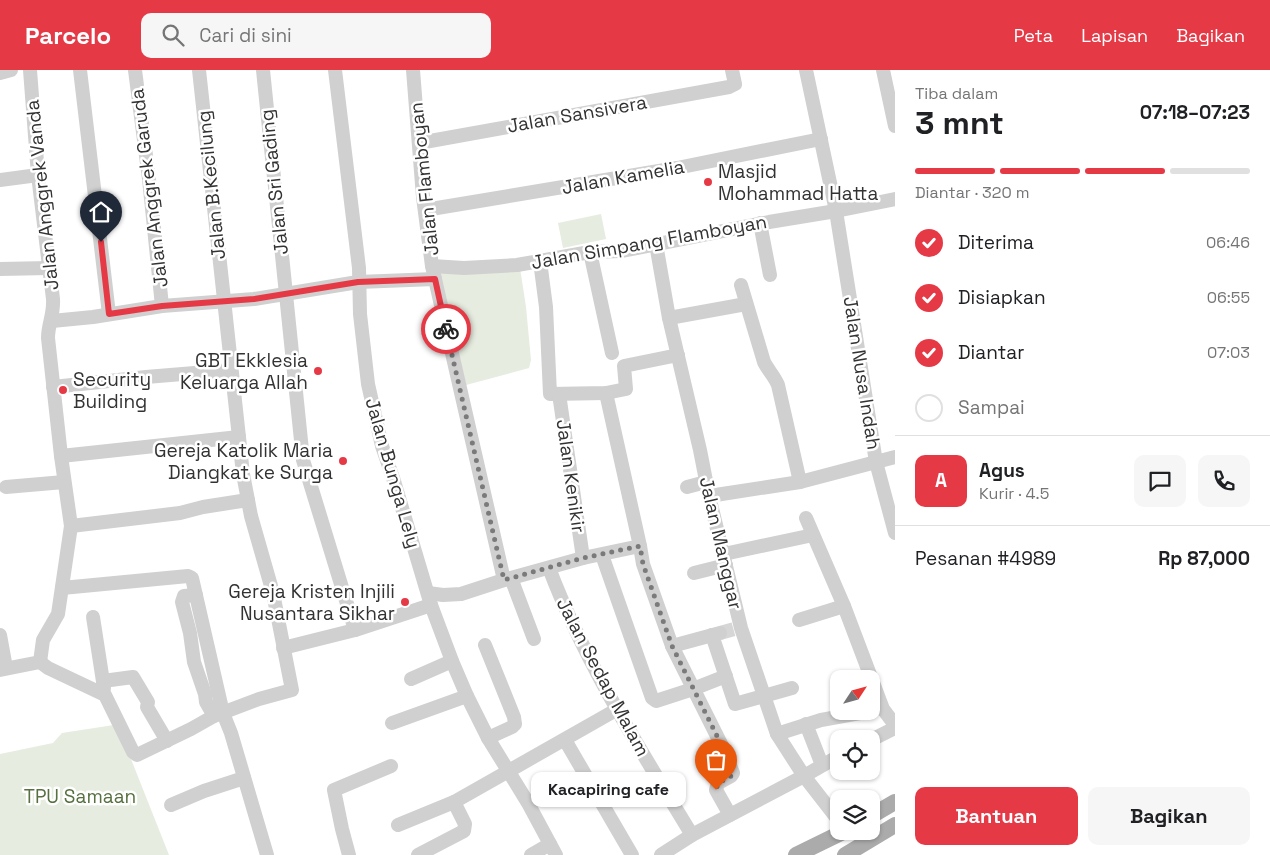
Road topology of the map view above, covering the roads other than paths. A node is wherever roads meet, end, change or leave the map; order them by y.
1 (10, 70) edge
2 (30, 70) edge
3 (80, 70) edge
4 (135, 70) edge
5 (199, 70) edge
6 (263, 70) edge
7 (335, 70) edge
8 (413, 70) edge
9 (732, 70) edge
10 (806, 70) edge
11 (883, 70) edge
12 (0, 73) edge
13 (895, 126) edge
14 (821, 139) junction
15 (419, 143) junction
16 (38, 175) junction
17 (0, 180) edge
18 (895, 199) edge
19 (425, 210) junction
20 (836, 211) junction
21 (760, 223) junction
22 (656, 244) junction
23 (590, 252) junction
24 (540, 261) junction
25 (49, 268) junction
26 (0, 269) edge
27 (433, 273) junction
28 (770, 275) dead end
29 (358, 282) junction
30 (741, 285) dead end
31 (286, 295) junction
32 (223, 300) junction
33 (746, 304) junction
34 (162, 306) junction
35 (109, 314) junction
36 (669, 318) junction
37 (52, 321) junction
38 (612, 353) dead end
39 (678, 355) junction
40 (231, 370) junction
41 (52, 387) junction
42 (606, 393) junction
43 (559, 394) junction
44 (239, 437) junction
45 (61, 456) junction
46 (895, 457) edge
47 (876, 462) junction
48 (64, 482) junction
49 (800, 482) junction
50 (6, 487) dead end
51 (687, 487) dead end
52 (708, 489) junction
53 (248, 500) junction
54 (806, 518) dead end
55 (71, 526) junction
56 (895, 533) edge
57 (813, 535) junction
58 (640, 546) junction
59 (602, 555) junction
60 (583, 558) junction
61 (725, 559) junction
62 (549, 568) junction
63 (694, 573) dead end
64 (508, 579) junction
65 (62, 588) junction
66 (429, 599) junction
67 (844, 606) junction
68 (93, 617) dead end
69 (799, 620) dead end
70 (355, 630) junction
71 (0, 635) edge
72 (534, 639) dead end
73 (485, 645) dead end
74 (672, 646) junction
75 (283, 648) junction
76 (452, 661) junction
77 (40, 662) junction
78 (3, 669) edge
79 (863, 670) edge
80 (726, 676) junction
81 (411, 680) dead end
82 (103, 681) junction
83 (792, 688) dead end
84 (693, 689) junction
85 (105, 695) junction
86 (467, 696) junction
87 (764, 696) junction
88 (616, 710) junction
89 (219, 714) junction
90 (880, 714) edge
91 (830, 719) edge
92 (392, 723) dead end
93 (806, 724) junction
94 (895, 726) edge
95 (777, 734) junction
96 (880, 735) edge
97 (488, 738) junction
98 (564, 740) junction
99 (167, 741) junction
100 (830, 761) edge
101 (822, 765) junction
102 (391, 766) dead end
103 (509, 772) junction
104 (804, 776) junction
105 (244, 778) junction
106 (454, 802) junction
107 (895, 802) edge
108 (171, 805) dead end
109 (830, 809) edge
110 (880, 811) edge
111 (730, 815) junction
112 (398, 824) dead end
113 (895, 824) edge
114 (692, 835) junction
115 (830, 838) edge
116 (553, 850) edge
117 (267, 855) edge
118 (349, 855) edge
119 (418, 855) edge
120 (531, 855) edge
121 (632, 855) edge
122 (661, 855) edge
123 (796, 855) edge
124 (845, 855) edge

1 - 12 street
2 - 16 street, Jalan Anggrek Vanda
3 - 35 street
4 - 34 street, Jalan Anggrek Garuda
5 - 32 street, Jalan B.Kecilung
6 - 31 street, Jalan Sri Gading
7 - 29 street, Jalan Bunga Lely
8 - 15 street, Jalan Flamboyan
9 - 15 street, Jalan Sansivera
10 - 14 street, Jalan Nusa Indah
11 - 13 street
14 - 19 street, Jalan Kamelia
14 - 20 street, Jalan Nusa Indah
15 - 19 street, Jalan Flamboyan
16 - 17 street
16 - 25 street, Jalan Anggrek Vanda
18 - 20 street, Jalan Simpang Flamboyan
19 - 27 street, Jalan Flamboyan
20 - 21 street, Jalan Simpang Flamboyan
20 - 47 street, Jalan Nusa Indah
21 - 22 street, Jalan Simpang Flamboyan
21 - 28 street
22 - 23 street, Jalan Simpang Flamboyan
22 - 36 street, Jalan Manggar
23 - 24 street, Jalan Simpang Flamboyan
23 - 38 street
24 - 27 street, Jalan Simpang Flamboyan
24 - 43 street
25 - 26 street
25 - 37 street, Jalan Anggrek Vanda
27 - 29 street, Jalan Simpang Flamboyan
27 - 64 street, Jalan Flamboyan
29 - 31 street, Jalan Simpang Flamboyan
29 - 66 street, Jalan Bunga Lely
30 - 33 street
31 - 32 street, Jalan Simpang Flamboyan
31 - 70 street, Jalan Sri Gading
32 - 34 street, Jalan Simpang Flamboyan
32 - 40 street, Jalan B.Kecilung
33 - 36 street
33 - 49 street
34 - 35 street, Jalan Simpang Flamboyan
35 - 37 street, Jalan Simpang Flamboyan
36 - 39 street, Jalan Manggar
37 - 41 street, Jalan Anggrek Vanda
39 - 42 street
39 - 52 street, Jalan Manggar
40 - 41 street
40 - 44 street, Jalan B.Kecilung
41 - 45 street, Jalan Anggrek Vanda
42 - 43 street
42 - 58 street
43 - 60 street, Jalan Kenikir
44 - 45 street
44 - 53 street, Jalan B.Kecilung
45 - 48 street, Jalan Anggrek Vanda
46 - 47 street
47 - 49 street
47 - 56 street, Jalan Nusa Indah
48 - 50 street
48 - 55 street, Jalan Anggrek Vanda
49 - 52 street
51 - 52 street
52 - 61 street, Jalan Manggar
53 - 55 street
53 - 75 street, Jalan B.Kecilung
54 - 57 street
55 - 65 street, Jalan Anggrek Vanda
57 - 61 street
57 - 67 street
58 - 59 street
58 - 74 street
59 - 60 street
59 - 84 street
60 - 62 street
61 - 63 street
61 - 87 street, Jalan Manggar
62 - 64 street
62 - 88 street, Jalan Sedap Malam
64 - 66 street
64 - 72 street, Jalan Flamboyan
65 - 77 street, Jalan Anggrek Vanda
65 - 89 street
66 - 70 street
66 - 76 street, Jalan Bunga Lely
67 - 69 street
67 - 79 street
68 - 82 street
70 - 75 street
71 - 78 street
73 - 97 street
74 - 80 street
74 - 84 street
75 - 89 street, Jalan B.Kecilung
76 - 81 street
76 - 86 street, Jalan Bunga Lely
77 - 78 street
77 - 85 street
80 - 84 street
80 - 87 street
82 - 85 street
82 - 99 street
83 - 87 street
84 - 111 street
85 - 99 street
86 - 92 street
86 - 97 street, Jalan Bunga Lely
87 - 95 street, Jalan Manggar
88 - 98 street
88 - 114 street, Jalan Sedap Malam
89 - 99 street
89 - 105 street
90 - 94 street
91 - 93 street
93 - 95 street
93 - 101 street
94 - 96 street
95 - 104 street, Jalan Manggar
97 - 103 street, Jalan Bunga Lely
98 - 103 street
98 - 121 street
100 - 101 street
101 - 104 street
102 - 118 street
103 - 106 street
103 - 116 street, Jalan Bunga Lely
104 - 109 street, Jalan Manggar
104 - 111 street
105 - 108 street
105 - 117 street
106 - 112 street
106 - 119 street
107 - 110 main road
111 - 114 street
113 - 124 main road
114 - 122 street
115 - 123 main road
116 - 120 street

